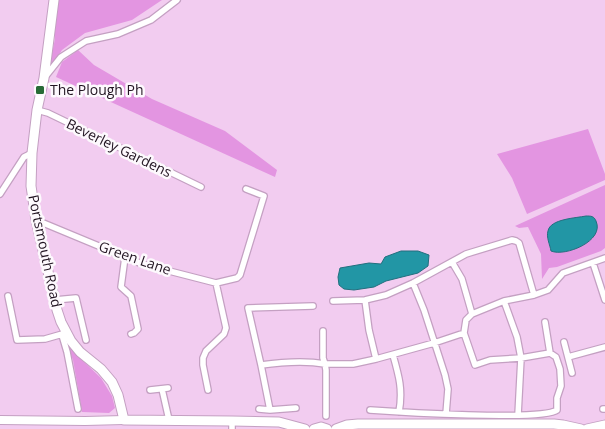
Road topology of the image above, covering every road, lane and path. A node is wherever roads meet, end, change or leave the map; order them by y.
1 (54, 0) edge
2 (177, 0) edge
3 (44, 78) junction
4 (37, 110) junction
5 (32, 153) junction
6 (201, 186) dead end
7 (246, 189) dead end
8 (0, 194) edge
9 (36, 220) junction
10 (125, 256) junction
11 (605, 258) edge
12 (452, 262) junction
13 (593, 263) junction
14 (216, 282) junction
15 (413, 283) junction
16 (534, 295) junction
17 (6, 299) dead end
18 (55, 300) junction
19 (365, 300) junction
20 (605, 300) edge
21 (333, 301) dead end
22 (504, 302) junction
23 (313, 306) dead end
24 (472, 314) junction
25 (545, 322) dead end
26 (323, 331) dead end
27 (464, 333) junction
28 (64, 334) junction
29 (131, 334) dead end
30 (86, 340) dead end
31 (564, 342) dead end
32 (434, 343) junction
33 (605, 347) edge
34 (550, 353) junction
35 (393, 355) junction
36 (568, 357) junction
37 (521, 358) junction
38 (376, 359) junction
39 (324, 364) junction
40 (261, 365) junction
41 (572, 373) dead end
42 (150, 390) dead end
43 (208, 390) dead end
44 (78, 408) dead end
45 (296, 408) dead end
46 (258, 409) dead end
47 (270, 410) junction
48 (370, 410) dead end
49 (399, 412) junction
50 (446, 414) junction
51 (518, 415) junction
52 (326, 416) dead end
53 (0, 420) edge
54 (124, 420) junction
55 (169, 420) junction
56 (150, 424) edge
57 (232, 425) edge
58 (605, 425) edge
59 (558, 426) edge
60 (305, 429) edge
61 (314, 429) edge
62 (327, 429) edge
63 (336, 429) edge
64 (583, 429) edge

1 - 3 main road, Portsmouth Road
2 - 3 street
3 - 4 main road, Portsmouth Road
4 - 5 main road, Portsmouth Road
4 - 6 street, Beverley Gardens
5 - 8 street
5 - 9 main road, Portsmouth Road
7 - 14 street, Green Lane
9 - 10 street, Green Lane
9 - 18 main road, Portsmouth Road
10 - 14 street, Green Lane
10 - 29 street
11 - 13 street
12 - 15 street
12 - 16 street
12 - 24 street
13 - 16 street
13 - 20 street
14 - 43 street
15 - 19 street
15 - 32 street
16 - 22 street
17 - 28 street
18 - 28 main road, Portsmouth Road
18 - 30 street
19 - 21 street
19 - 38 street
22 - 24 street
22 - 37 street
23 - 40 street
24 - 27 street
25 - 34 street
26 - 39 street
27 - 32 street
27 - 37 street
28 - 44 street
28 - 54 main road, Portsmouth Road
31 - 36 street
32 - 35 street
32 - 50 street
33 - 36 street
34 - 37 street
34 - 51 street
35 - 38 street
35 - 49 street
36 - 41 street
37 - 51 street
38 - 39 street
39 - 40 street
39 - 52 street
40 - 47 street
42 - 55 street
45 - 47 street
46 - 47 street
48 - 49 street
49 - 50 street
50 - 51 street
53 - 54 main road
54 - 56 main road
55 - 56 main road
55 - 57 main road
57 - 60 main road
58 - 64 main road
59 - 63 main road
59 - 64 main road
61 - 62 main road

